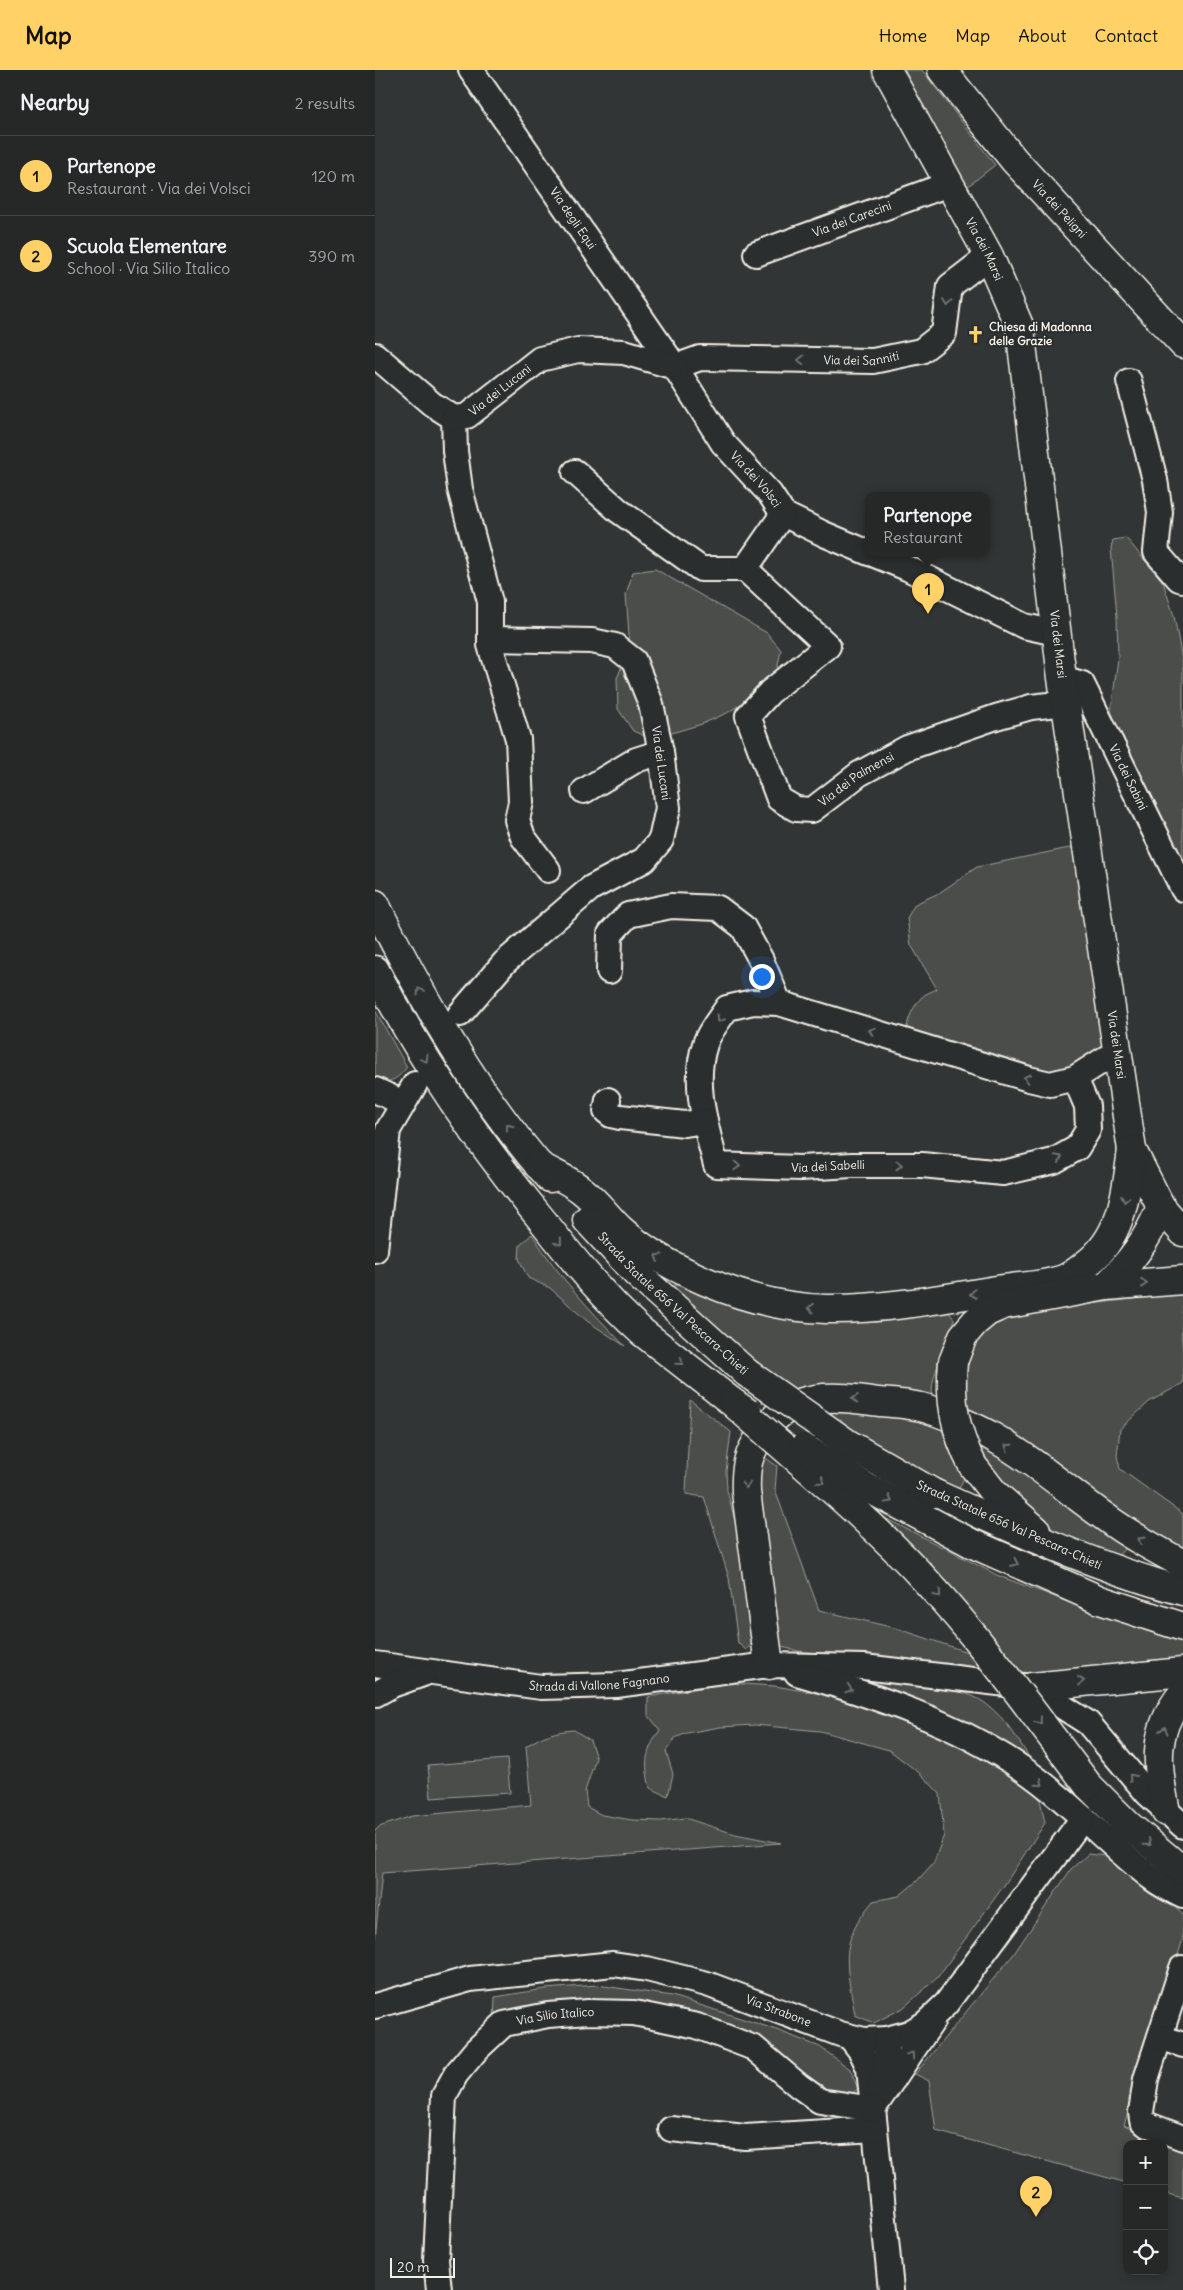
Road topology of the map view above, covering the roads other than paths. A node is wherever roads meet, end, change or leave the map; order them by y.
1 (471, 70) edge
2 (887, 70) edge
3 (942, 70) edge
4 (949, 184) junction
5 (756, 254) dead end
6 (989, 256) junction
7 (1183, 344) edge
8 (375, 355) edge
9 (675, 367) junction
10 (1129, 381) dead end
11 (454, 418) junction
12 (575, 472) dead end
13 (783, 514) junction
14 (865, 551) edge
15 (879, 557) edge
16 (745, 570) junction
17 (1183, 580) edge
18 (1056, 633) junction
19 (490, 639) junction
20 (1064, 691) junction
21 (661, 752) junction
22 (584, 791) dead end
23 (548, 870) dead end
24 (1183, 889) edge
25 (375, 904) edge
26 (375, 970) edge
27 (609, 971) dead end
28 (779, 1003) junction
29 (460, 1014) dead end
30 (1116, 1052) junction
31 (1075, 1078) junction
32 (375, 1090) edge
33 (608, 1100) dead end
34 (705, 1121) junction
35 (1132, 1150) junction
36 (538, 1165) junction
37 (1161, 1207) junction
38 (1183, 1232) edge
39 (375, 1250) edge
40 (1183, 1280) edge
41 (1106, 1286) junction
42 (732, 1402) junction
43 (1060, 1550) junction
44 (1183, 1564) edge
45 (1183, 1591) edge
46 (1183, 1627) edge
47 (375, 1664) edge
48 (769, 1665) junction
49 (375, 1670) edge
50 (1183, 1672) edge
51 (430, 1673) junction
52 (1032, 1687) junction
53 (1183, 1693) edge
54 (375, 1695) edge
55 (1083, 1818) junction
56 (1175, 1819) edge
57 (1183, 1871) edge
58 (1183, 1896) edge
59 (1182, 1968) edge
60 (375, 2006) edge
61 (938, 2013) junction
62 (850, 2037) junction
63 (1160, 2037) junction
64 (887, 2039) junction
65 (1183, 2045) edge
66 (874, 2119) junction
67 (671, 2129) dead end
68 (1183, 2138) edge
69 (439, 2290) edge
70 (891, 2290) edge

1 - 9 street, Via degli Equi
2 - 4 main road, Via dei Marsi
3 - 7 main road, Via dei Peligni
4 - 5 street, Via dei Carecini
4 - 6 main road, Via dei Marsi
6 -> 9 street, Via dei Sanniti
6 - 18 main road, Via dei Marsi
8 - 11 street
9 - 11 street, Via dei Lucani
9 - 13 street, Via dei Volsci
10 - 17 street
11 - 19 street, Via dei Lucani
12 - 16 street
13 - 14 street, Via dei Volsci
13 - 16 street
15 - 18 street, Via dei Volsci
16 - 20 street, Via dei Palmensi
18 - 20 main road, Via dei Marsi
19 - 21 street, Via dei Lucani
19 - 23 street, Via dei Lucani
20 - 24 street, Via dei Sabini
20 - 30 main road, Via dei Marsi
21 - 22 street
21 - 29 street, Via dei Lucani
36 -> 25 main road, Strada Statale 656 Val Pescara-Chieti
26 -> 42 main road, bridge
27 - 28 street
31 -> 28 street, Via dei Sabelli
28 -> 34 street, Via dei Sabelli
30 - 31 street, Via dei Sabelli
30 - 35 main road, Via dei Marsi
34 -> 31 street, Via dei Sabelli
32 - 39 street
33 - 34 street
35 -> 36 main road
35 - 37 main road, Via dei Marsi
36 - 43 main road, Strada Statale 656 Val Pescara-Chieti, bridge
37 - 38 main road, Via dei Marsi
37 - 41 main road
41 -> 40 main road
41 - 43 main road, bridge
42 -> 46 main road, bridge
42 -> 57 main road, bridge
43 - 45 main road, Strada Statale 656 Val Pescara-Chieti
44 -> 48 main road
47 - 51 street, Strada di Vallone Fagnano
48 - 51 street, Strada di Vallone Fagnano
48 - 52 street, Strada di Vallone Fagnano
48 -> 55 street
49 - 54 street
52 -> 50 main road
51 - 54 street, Strada di Vallone Fagnano
56 -> 52 street
56 -> 53 main road
55 - 58 street
55 - 61 street, Via Strabone
59 - 63 street
60 - 62 street, Via Strabone
61 - 64 street, Via Strabone
66 -> 61 street
62 - 64 street, Via Strabone
62 - 66 street
63 - 65 street
63 - 68 street
64 - 66 street
66 - 67 street
66 - 69 street, Via Silio Italico
66 - 70 street

